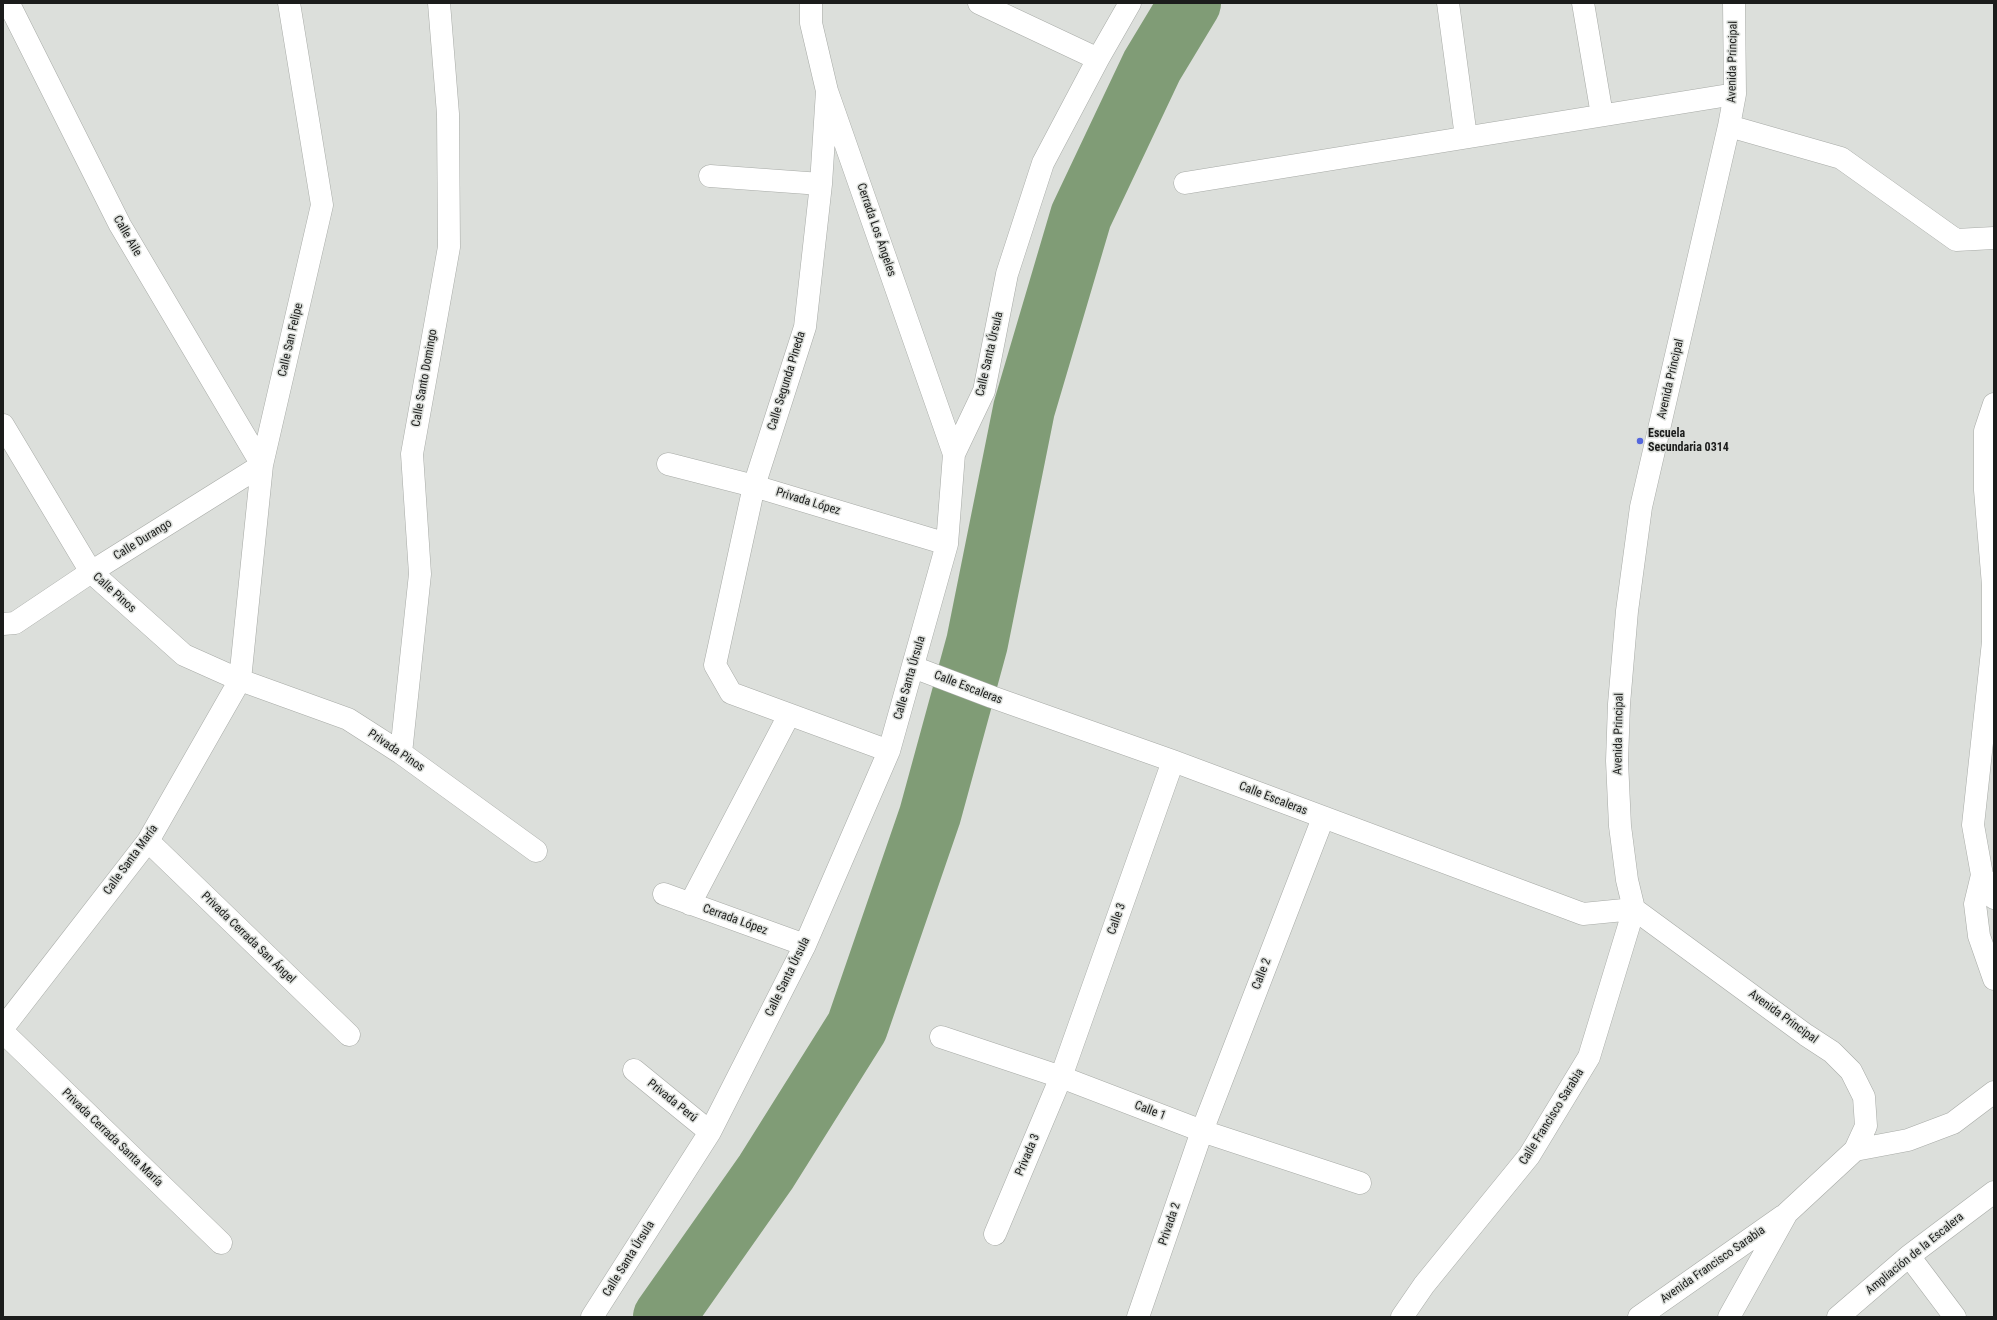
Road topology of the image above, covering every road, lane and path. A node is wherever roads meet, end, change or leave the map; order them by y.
1 (289, 3) edge
2 (439, 3) edge
3 (811, 3) edge
4 (979, 3) edge
5 (1130, 3) edge
6 (1448, 3) edge
7 (1583, 3) edge
8 (1734, 3) edge
9 (3, 4) edge
10 (1098, 59) junction
11 (827, 91) junction
12 (1735, 94) junction
13 (1602, 115) junction
14 (1730, 126) junction
15 (1466, 137) junction
16 (710, 176) dead end
17 (1185, 183) dead end
18 (821, 184) junction
19 (1994, 238) edge
20 (1994, 404) edge
21 (3, 425) edge
22 (954, 454) junction
23 (668, 464) dead end
24 (262, 465) junction
25 (754, 486) junction
26 (947, 544) junction
27 (91, 572) junction
28 (3, 624) edge
29 (1993, 642) edge
30 (913, 667) junction
31 (240, 680) junction
32 (790, 715) junction
33 (889, 751) junction
34 (401, 753) junction
35 (1173, 761) junction
36 (1323, 818) junction
37 (148, 841) junction
38 (536, 851) dead end
39 (1982, 875) junction
40 (664, 894) dead end
41 (1994, 898) edge
42 (690, 904) junction
43 (1634, 909) junction
44 (805, 945) junction
45 (1994, 979) edge
46 (3, 1028) edge
47 (3, 1032) edge
48 (349, 1035) dead end
49 (941, 1037) dead end
50 (634, 1070) dead end
51 (1061, 1077) junction
52 (1994, 1092) edge
53 (1202, 1131) junction
54 (710, 1132) junction
55 (1855, 1150) junction
56 (1360, 1183) dead end
57 (1994, 1192) edge
58 (1787, 1213) junction
59 (995, 1234) dead end
60 (221, 1243) dead end
61 (1909, 1256) junction
62 (592, 1317) edge
63 (1138, 1317) edge
64 (1402, 1317) edge
65 (1639, 1317) edge
66 (1729, 1317) edge
67 (1838, 1317) edge
68 (1954, 1317) edge

1 - 24 street, Calle San Felipe
2 - 34 street, Calle Santo Domingo
3 - 11 street, Cerrada Los Ángeles
4 - 10 street
5 - 10 street, Calle Santa Úrsula
6 - 15 street
7 - 13 street
8 - 12 street, Avenida Principal
9 - 24 street, Calle Aile
10 - 22 street, Calle Santa Úrsula
11 - 18 street, Calle Segunda Pineda
11 - 22 street, Cerrada Los Ángeles
12 - 13 street
12 - 14 street, Avenida Principal
13 - 15 street
14 - 19 street
14 - 43 street, Avenida Principal
15 - 17 street
16 - 18 street
18 - 25 street, Calle Segunda Pineda
20 - 29 street
21 - 27 street, Calle Pinos
22 - 26 street, Calle Santa Úrsula
23 - 25 street, Privada López
24 - 27 street, Calle Durango
24 - 31 street, Calle San Felipe
25 - 26 street, Privada López
25 - 32 street, Calle Segunda Pineda
26 - 30 street, Calle Santa Úrsula
27 - 28 street, Calle Durango
27 - 31 street, Calle Pinos
29 - 39 street
30 - 33 street, Calle Santa Úrsula
30 - 35 street, Calle Escaleras
31 - 34 street, Privada Pinos
31 - 37 street, Calle Santa María
32 - 33 street
32 - 42 street
33 - 44 street, Calle Santa Úrsula
34 - 38 street, Privada Pinos
35 - 36 street, Calle Escaleras
35 - 51 street, Calle 3
36 - 43 street, Calle Escaleras
36 - 53 street, Calle 2
37 - 46 street, Calle Santa María
37 - 48 street, Privada Cerrada San Ángel
39 - 41 street
39 - 45 street
40 - 42 street, Cerrada López
42 - 44 street, Cerrada López
43 - 55 street, Avenida Principal
43 - 64 street, Calle Francisco Sarabia
44 - 54 street, Calle Santa Úrsula
47 - 60 street, Privada Cerrada Santa María
49 - 51 street, Calle 1
50 - 54 street, Privada Perú
51 - 53 street, Calle 1
51 - 59 street, Privada 3
52 - 55 street
53 - 56 street, Calle 1
53 - 63 street, Privada 2
54 - 62 street, Calle Santa Úrsula
55 - 58 street, Avenida Principal
57 - 61 street, Ampliación de la Escalera
58 - 65 street, Avenida Francisco Sarabia
58 - 66 street, Avenida Principal
61 - 67 street, Ampliación de la Escalera
61 - 68 street

